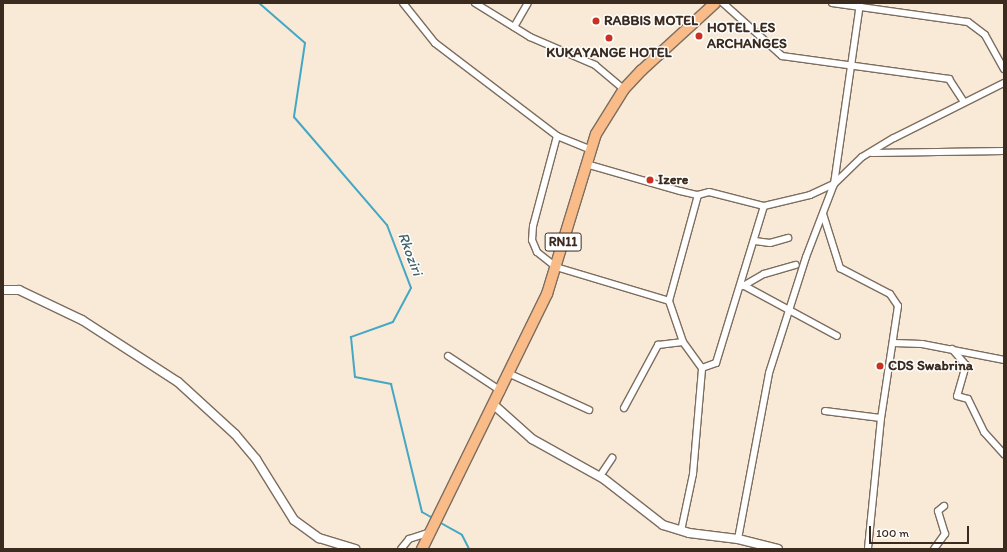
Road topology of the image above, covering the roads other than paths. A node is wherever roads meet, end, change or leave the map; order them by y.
1 (403, 3) edge
2 (475, 3) edge
3 (528, 3) edge
4 (715, 3) edge
5 (723, 3) edge
6 (832, 3) edge
7 (859, 5) edge
8 (514, 27) junction
9 (852, 68) junction
10 (1004, 69) edge
11 (1004, 83) edge
12 (624, 89) junction
13 (964, 102) junction
14 (556, 136) junction
15 (589, 149) junction
16 (1004, 151) edge
17 (870, 153) junction
18 (586, 164) junction
19 (834, 184) junction
20 (698, 195) junction
21 (764, 206) junction
22 (823, 214) junction
23 (788, 238) dead end
24 (755, 240) junction
25 (796, 265) dead end
26 (556, 267) junction
27 (742, 285) junction
28 (3, 290) edge
29 (669, 301) junction
30 (790, 311) junction
31 (838, 336) dead end
32 (683, 342) junction
33 (894, 343) junction
34 (952, 349) junction
35 (972, 353) junction
36 (448, 356) dead end
37 (1004, 360) edge
38 (966, 365) junction
39 (702, 368) junction
40 (510, 374) junction
41 (501, 391) junction
42 (494, 404) junction
43 (624, 408) dead end
44 (589, 410) dead end
45 (825, 411) dead end
46 (881, 418) junction
47 (1004, 454) edge
48 (612, 458) dead end
49 (600, 476) junction
50 (944, 506) dead end
51 (433, 527) junction
52 (681, 531) junction
53 (738, 539) junction
54 (355, 549) edge
55 (400, 549) edge
56 (422, 549) edge
57 (778, 549) edge
58 (868, 549) edge
59 (934, 549) edge

1 - 14 street
2 - 8 street
3 - 8 street
4 - 12 main road, RN11
5 - 9 street
6 - 7 street
7 - 9 street
7 - 10 street
8 - 12 street
9 - 13 street
9 - 19 street
11 - 13 street
12 - 15 main road, RN11
13 - 17 street
14 - 15 street
14 - 26 street
15 - 18 main road, RN11
16 - 17 street
17 - 19 street
18 - 20 street
18 - 26 main road, RN11
19 - 21 street
19 - 22 street
20 - 21 street
20 - 29 street
21 - 24 street
22 - 30 street
22 - 33 street
23 - 24 street
24 - 27 street
25 - 27 street
26 - 29 street
26 - 40 main road, RN11
27 - 30 street
27 - 39 street
28 - 54 street
29 - 32 street
30 - 31 street
30 - 53 street
32 - 39 street
32 - 43 street
33 - 34 street
33 - 46 street
34 - 35 street
34 - 38 street
35 - 37 street
35 - 38 street
36 - 41 street
38 - 47 street
39 - 52 street
40 - 41 main road, RN11
40 - 44 street
41 - 42 main road, RN11
42 - 49 street
42 - 51 main road, RN11
45 - 46 street
46 - 58 street
48 - 49 street
49 - 52 street
50 - 59 street
51 - 55 street
51 - 56 main road, RN11
52 - 53 street
53 - 57 street

